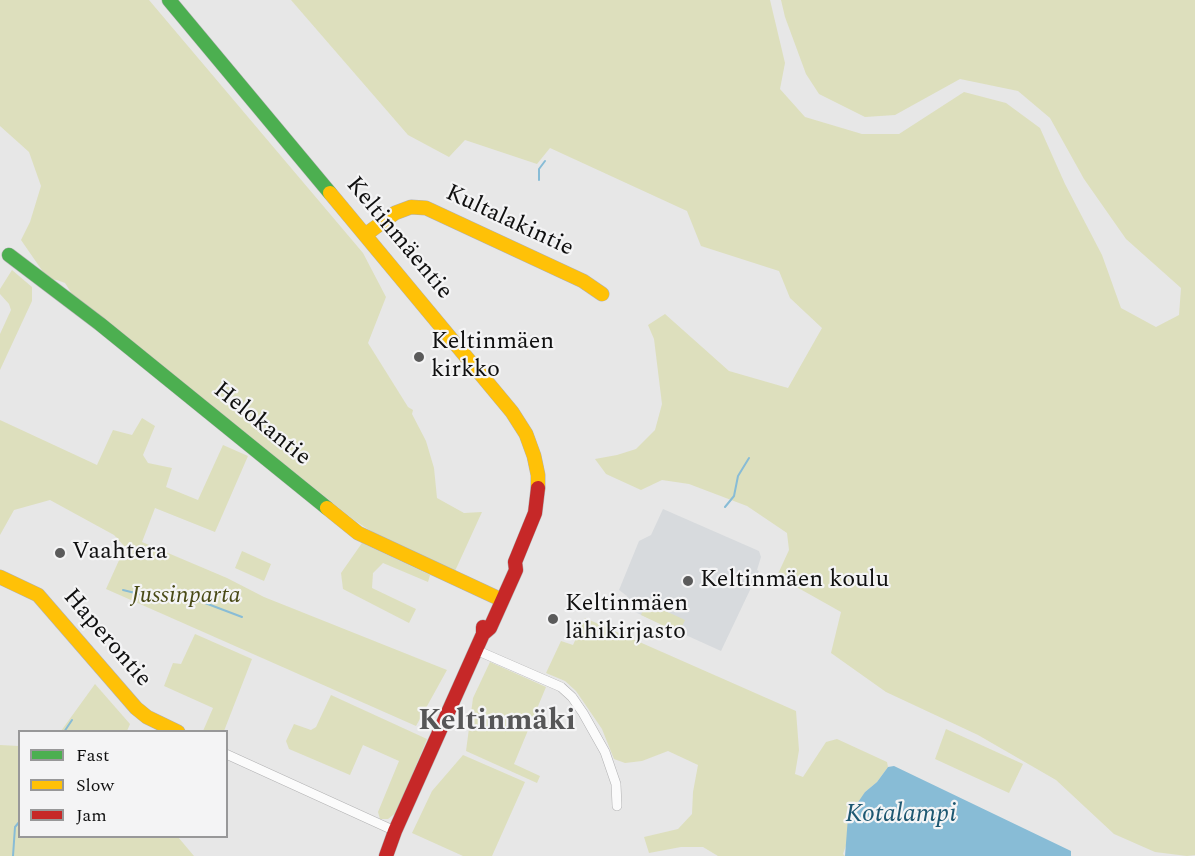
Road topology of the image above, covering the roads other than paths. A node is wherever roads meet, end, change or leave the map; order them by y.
1 (169, 0) edge
2 (365, 235) junction
3 (9, 255) dead end
4 (602, 294) dead end
5 (0, 577) edge
6 (499, 599) junction
7 (476, 650) junction
8 (174, 730) edge
9 (228, 755) edge
10 (617, 806) dead end
11 (395, 831) junction
12 (386, 856) edge

1 - 2 street, Keltinmäentie
2 - 4 street, Kultalakintie
2 - 6 street, Keltinmäentie
3 - 6 street, Helokantie
5 - 8 street, Haperontie
6 - 7 street, Keltinmäentie
7 - 10 street
7 - 11 street, Keltinmäentie
9 - 11 street
11 - 12 street, Keltinmäentie

